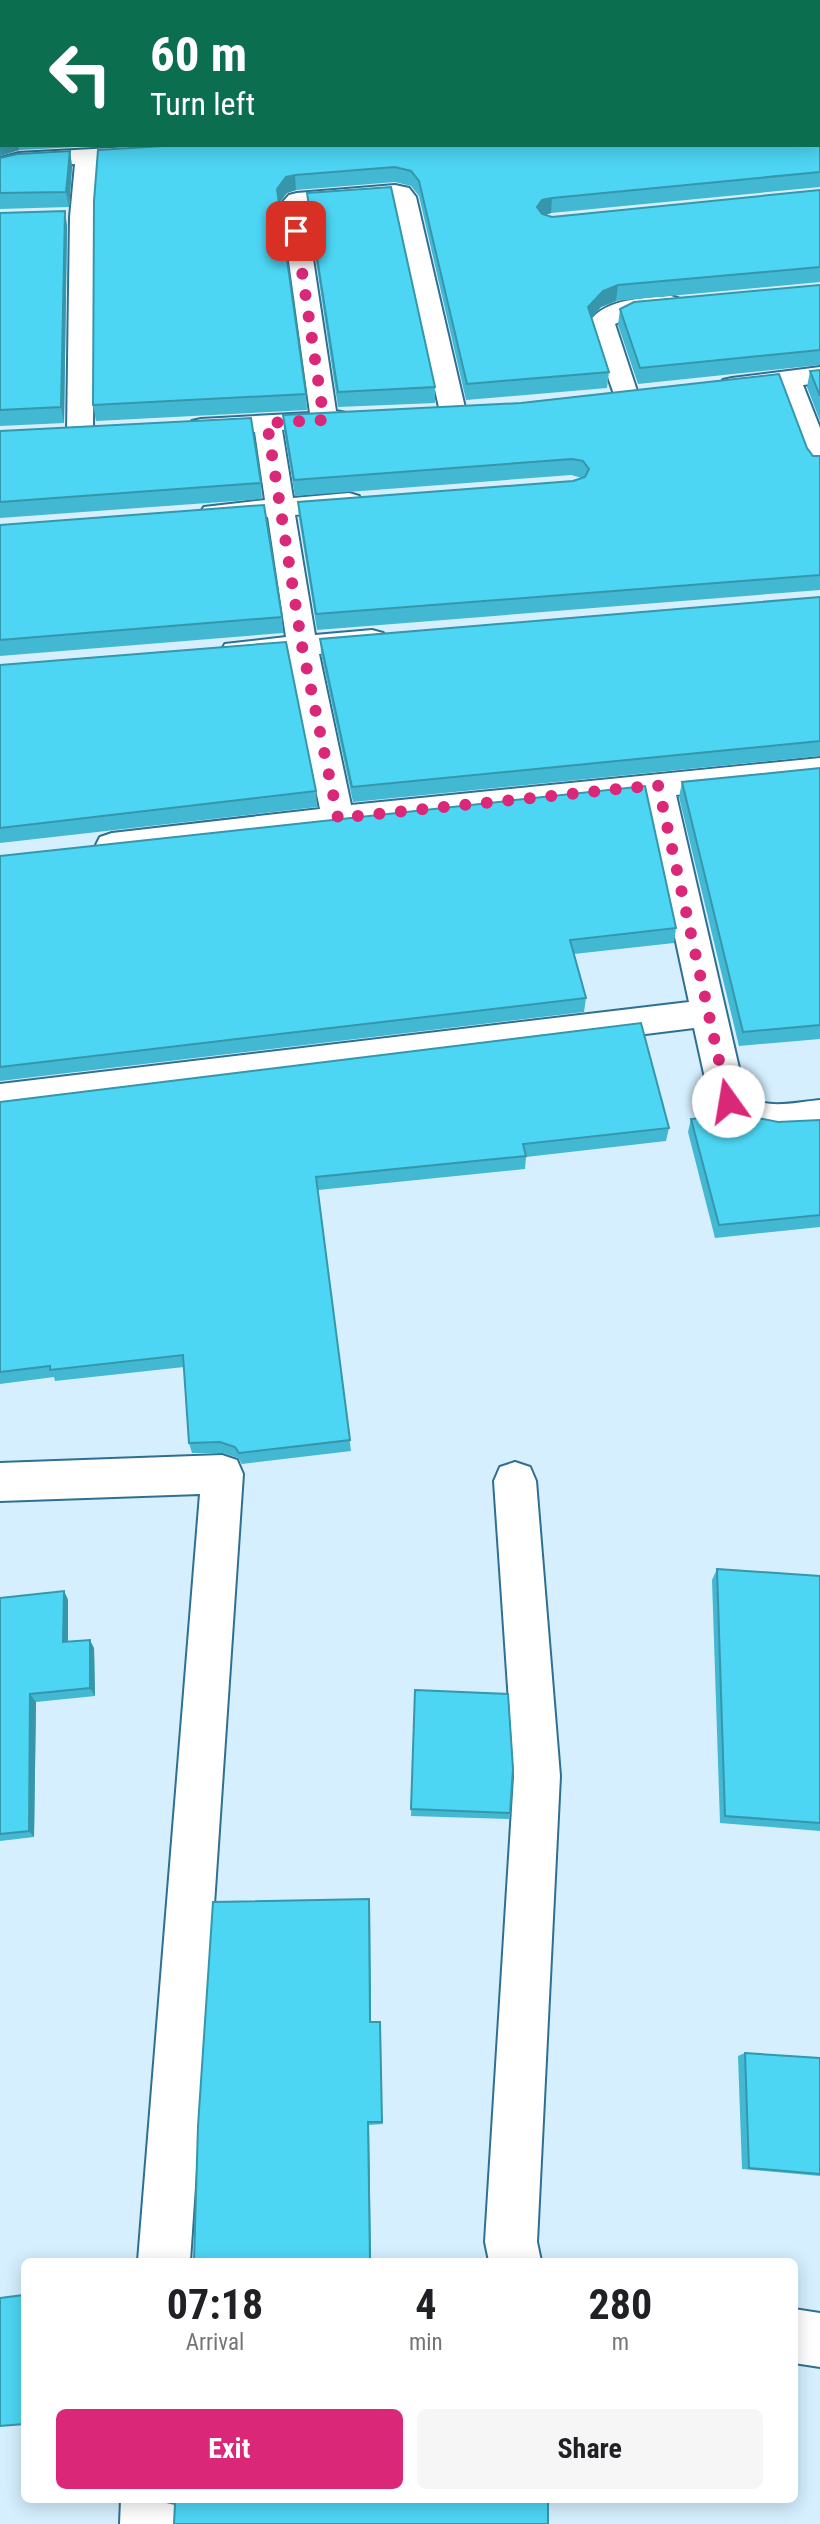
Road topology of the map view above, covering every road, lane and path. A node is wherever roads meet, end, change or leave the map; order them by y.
1 (170, 152) edge
2 (87, 157) junction
3 (0, 165) edge
4 (82, 217) junction
5 (55, 218) edge
6 (695, 302) edge
7 (820, 375) edge
8 (788, 379) junction
9 (707, 388) edge
10 (653, 394) edge
11 (480, 411) edge
12 (363, 417) edge
13 (324, 420) junction
14 (267, 423) junction
15 (174, 428) edge
16 (107, 432) edge
17 (80, 434) junction
18 (53, 435) edge
19 (820, 463) edge
20 (376, 500) edge
21 (279, 508) junction
22 (181, 515) edge
23 (397, 638) edge
24 (302, 646) junction
25 (206, 653) edge
26 (820, 769) edge
27 (658, 785) junction
28 (338, 818) junction
29 (81, 848) edge
30 (707, 1013) junction
31 (0, 1099) edge
32 (820, 1115) edge
33 (515, 1481) dead end
34 (0, 1482) edge
35 (164, 2258) edge
36 (514, 2258) edge
37 (798, 2337) edge
38 (820, 2340) edge
39 (149, 2503) edge
40 (148, 2524) edge

1 - 2 street
2 - 3 street
2 - 4 street
4 - 5 street
4 - 17 street
6 - 10 street
7 - 8 street
8 - 9 street
8 - 19 street
11 - 13 street
12 - 13 street
13 - 14 street
14 - 15 street
14 - 21 street
16 - 17 street
17 - 18 street
20 - 21 street
21 - 22 street
21 - 24 street
23 - 24 street
24 - 25 street
24 - 28 street
26 - 27 street
27 - 28 street
27 - 30 street
28 - 29 street
30 - 31 street
30 - 32 street
33 - 36 street
34 - 35 street
37 - 38 street
39 - 40 street

